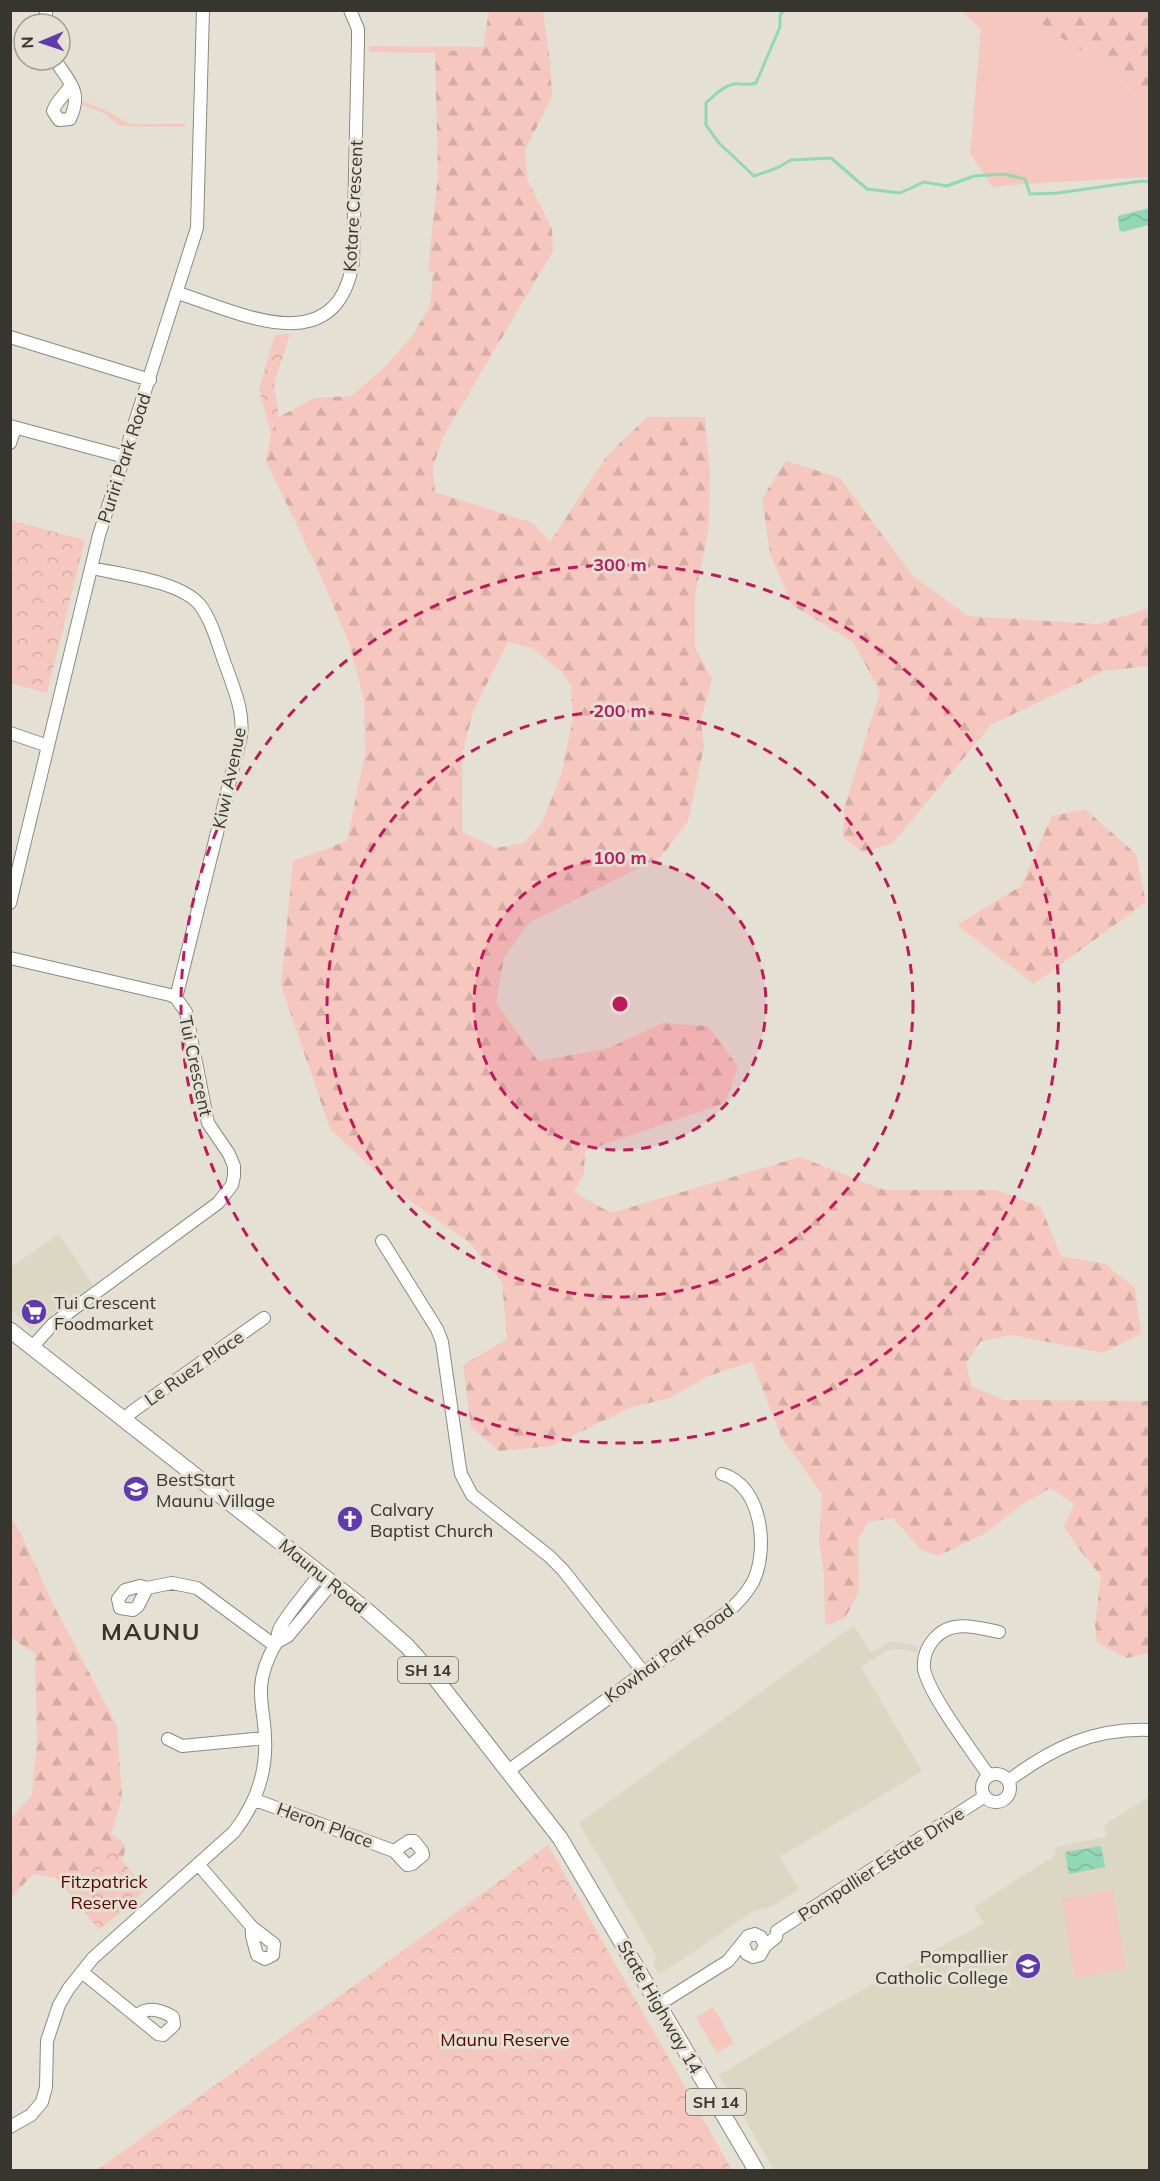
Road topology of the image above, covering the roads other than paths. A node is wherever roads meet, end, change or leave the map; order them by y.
1 (203, 10) edge
2 (350, 10) edge
3 (63, 72) edge
4 (71, 85) dead end
5 (178, 293) junction
6 (10, 337) edge
7 (150, 380) junction
8 (13, 427) edge
9 (10, 443) edge
10 (125, 457) junction
11 (92, 568) junction
12 (10, 733) edge
13 (48, 746) junction
14 (10, 903) edge
15 (10, 958) edge
16 (176, 998) junction
17 (382, 1241) dead end
18 (264, 1318) dead end
19 (10, 1330) edge
20 (33, 1346) junction
21 (124, 1419) junction
22 (722, 1474) dead end
23 (326, 1579) junction
24 (147, 1588) dead end
25 (999, 1632) dead end
26 (275, 1643) junction
27 (644, 1673) junction
28 (1149, 1730) edge
29 (265, 1738) junction
30 (168, 1739) dead end
31 (508, 1771) junction
32 (989, 1776) junction
33 (1008, 1781) junction
34 (985, 1796) junction
35 (255, 1800) junction
36 (394, 1851) dead end
37 (198, 1864) junction
38 (582, 1875) joint
39 (252, 1927) dead end
40 (777, 1931) junction
41 (758, 1935) junction
42 (765, 1946) junction
43 (747, 1950) junction
44 (82, 1972) junction
45 (658, 2005) junction
46 (137, 2015) dead end
47 (10, 2127) edge
48 (756, 2170) edge

1 - 5 street, Puriri Park Road
2 - 5 street, Kotare Crescent
3 - 4 street
5 - 7 street, Puriri Park Road
6 - 7 street
7 - 10 street, Puriri Park Road
8 - 9 street
8 - 10 street
10 - 11 street, Puriri Park Road
11 - 13 street, Puriri Park Road
11 - 16 street, Kiwi Avenue
12 - 13 street
13 - 14 street, Puriri Park Road
15 - 16 street, Tui Crescent
16 - 20 street, Tui Crescent
17 - 27 street
18 - 21 street, Le Ruez Place
19 - 20 main road, Maunu Road / SH 14
20 - 21 main road, Maunu Road / SH 14
21 - 23 main road, Maunu Road / SH 14
22 - 27 street, Kowhai Park Road
23 - 26 street
23 - 31 main road, Maunu Road / SH 14
24 - 26 street
25 - 32 street
26 - 29 street
27 - 31 street, Kowhai Park Road
28 - 33 street, Pompallier Estate Drive
29 - 30 street
29 - 35 street
31 - 38 main road, Maunu Road / SH 14
32 - 33 street
32 - 34 street
33 - 34 street, Pompallier Estate Drive
34 - 40 street, Pompallier Estate Drive
35 - 36 street, Heron Place
35 - 37 street
37 - 39 street
37 - 44 street
38 - 45 main road, State Highway 14 / SH 14
40 - 41 street, Pompallier Estate Drive
40 - 42 street, Pompallier Estate Drive
41 - 42 street
41 - 43 street
42 - 43 street
43 - 45 street
44 - 46 street
44 - 47 street
45 - 48 main road, State Highway 14 / SH 14

